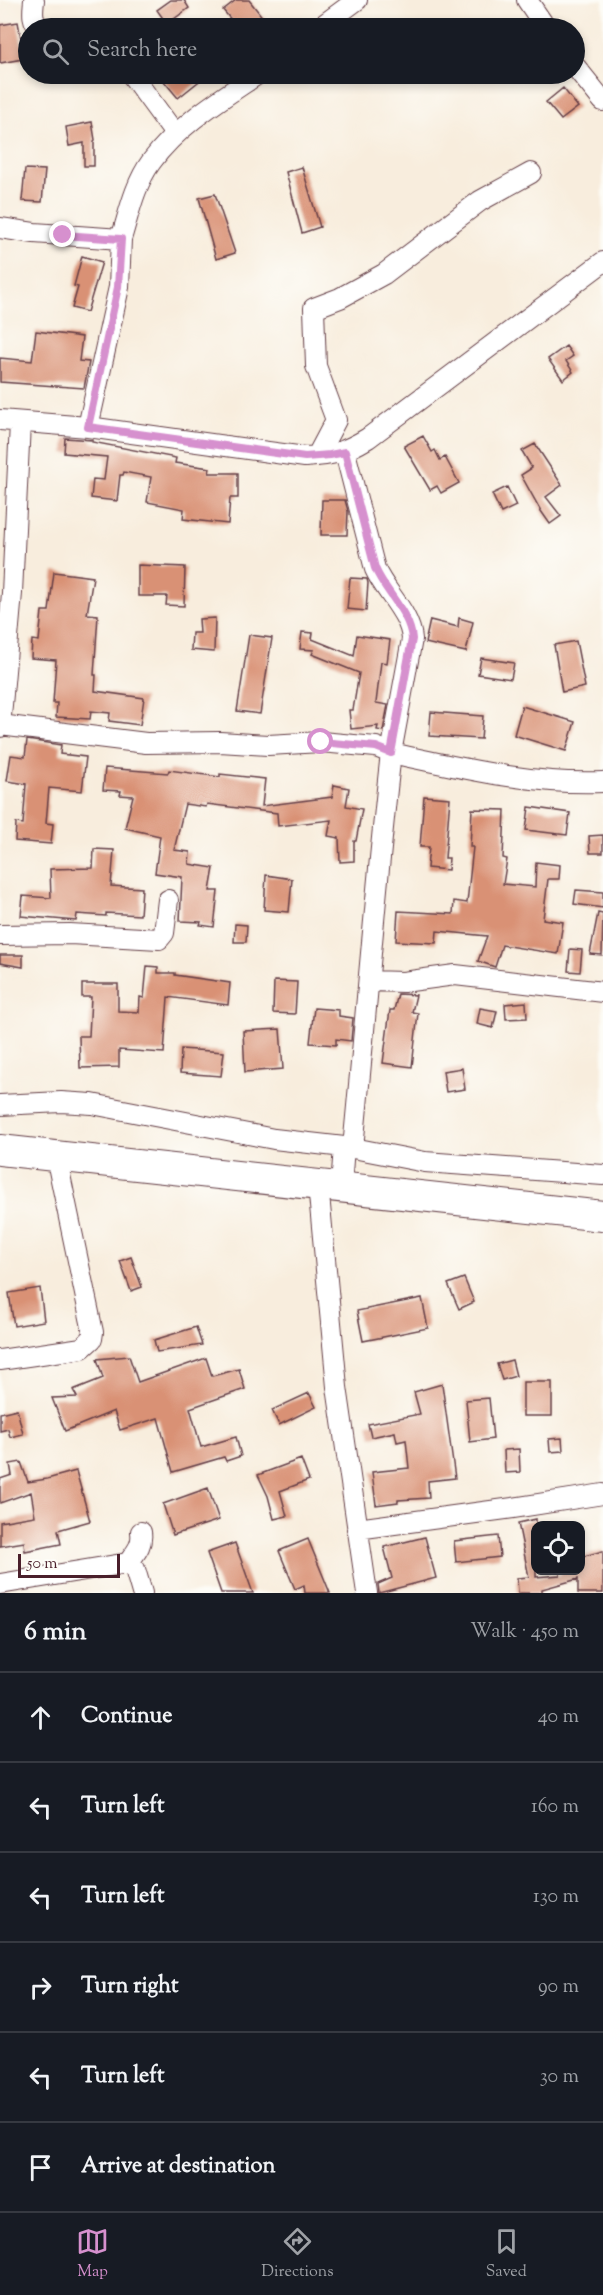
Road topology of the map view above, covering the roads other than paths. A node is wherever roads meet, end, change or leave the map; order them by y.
1 (34, 0) edge
2 (357, 0) edge
3 (527, 0) edge
4 (34, 18) edge
5 (333, 18) edge
6 (539, 18) edge
7 (585, 78) edge
8 (138, 84) edge
9 (244, 84) edge
10 (603, 101) edge
11 (175, 134) junction
12 (531, 173) dead end
13 (0, 228) edge
14 (121, 239) junction
15 (603, 262) edge
16 (0, 420) edge
17 (20, 423) junction
18 (88, 427) junction
19 (345, 452) junction
20 (317, 456) junction
21 (0, 726) edge
22 (391, 753) junction
23 (603, 782) edge
24 (168, 900) dead end
25 (0, 935) edge
26 (370, 981) junction
27 (603, 992) edge
28 (0, 1105) edge
29 (348, 1147) junction
30 (0, 1150) edge
31 (56, 1156) junction
32 (603, 1175) edge
33 (330, 1185) junction
34 (603, 1216) edge
35 (0, 1360) edge
36 (603, 1494) edge
37 (357, 1528) junction
38 (141, 1532) dead end
39 (128, 1563) junction
40 (0, 1584) edge
41 (142, 1593) edge
42 (367, 1593) edge

1 - 4 street
2 - 5 street
3 - 6 street
7 - 10 street
8 - 11 street
9 - 11 street
11 - 14 street
12 - 20 street
13 - 14 street
14 - 18 street
15 - 19 street
16 - 17 street
17 - 18 street
17 - 21 street
18 - 20 street
19 - 20 street
19 - 22 street
21 - 22 street
22 - 23 street
22 - 26 street
24 - 25 street
26 - 27 street
26 - 29 street
28 - 29 street
29 - 32 street
29 - 33 street
30 - 31 highway
31 - 33 highway
31 - 35 street
33 - 34 highway
33 - 37 street
36 - 37 street
37 - 42 street
38 - 39 street
39 - 40 street
39 - 41 street

